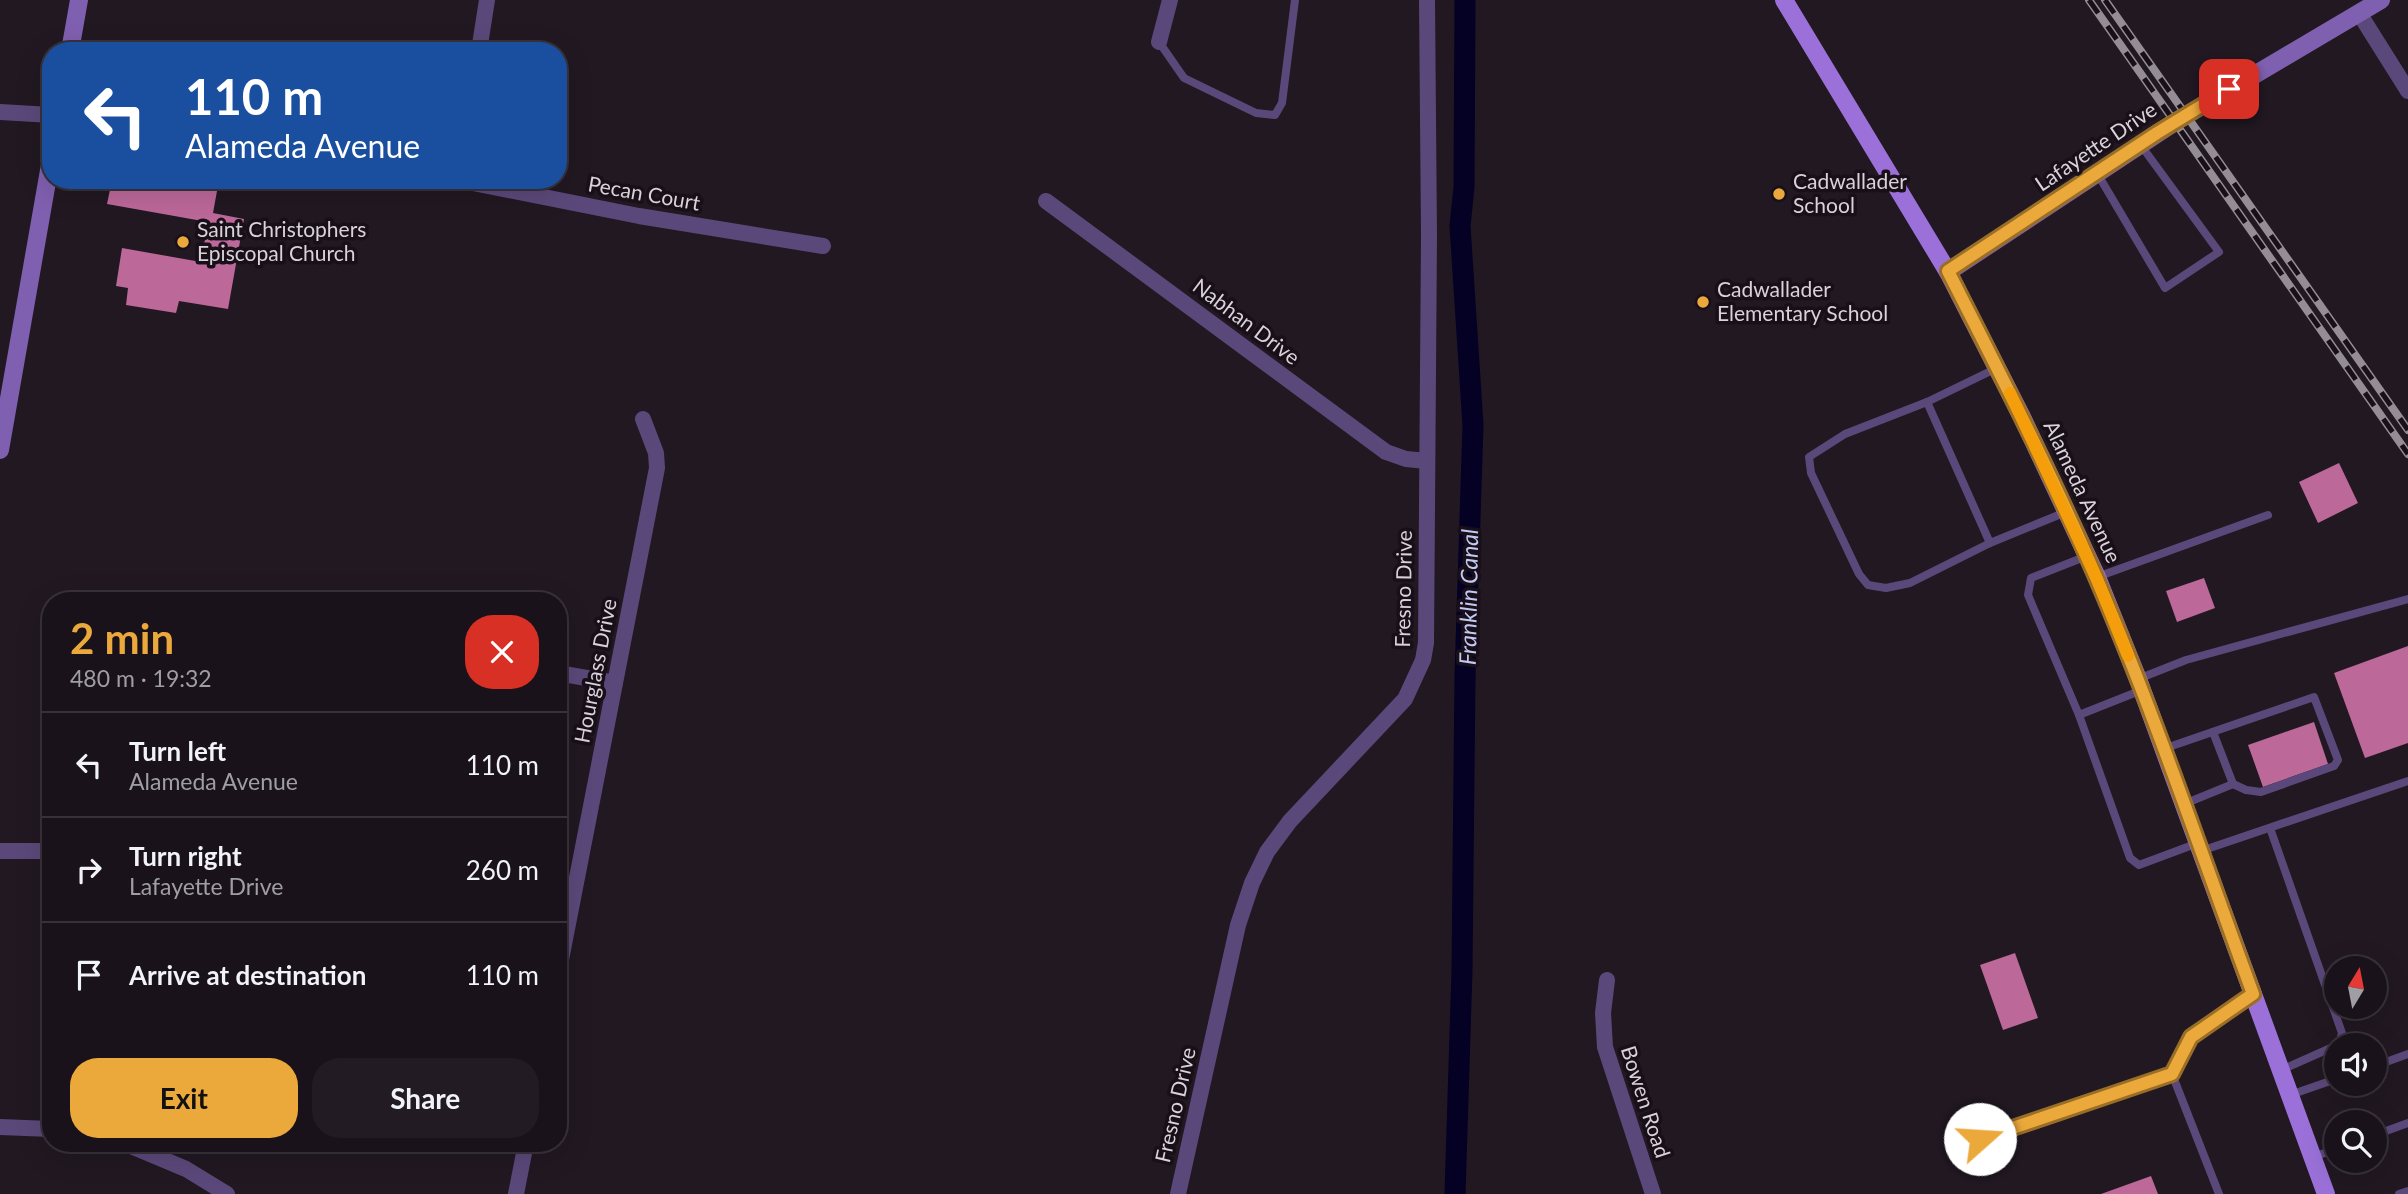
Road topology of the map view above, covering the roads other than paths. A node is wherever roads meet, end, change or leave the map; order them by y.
1 (79, 0) edge
2 (487, 0) edge
3 (1170, 0) edge
4 (1295, 0) edge
5 (1427, 0) edge
6 (1784, 0) edge
7 (2381, 0) edge
8 (2359, 13) junction
9 (72, 42) edge
10 (480, 42) edge
11 (1159, 42) joint
12 (2408, 91) edge
13 (0, 112) edge
14 (42, 114) edge
15 (2140, 144) junction
16 (2097, 173) junction
17 (45, 189) edge
18 (503, 189) edge
19 (1046, 201) dead end
20 (823, 246) dead end
21 (1948, 271) junction
22 (1997, 368) junction
23 (6, 381) edge
24 (1927, 402) junction
25 (643, 419) dead end
26 (0, 450) edge
27 (1427, 461) junction
28 (2066, 512) junction
29 (2268, 515) dead end
30 (1990, 544) junction
31 (2087, 556) junction
32 (2096, 577) junction
33 (2408, 599) edge
34 (567, 675) edge
35 (615, 683) junction
36 (2140, 685) junction
37 (2079, 715) junction
38 (2213, 732) junction
39 (2163, 749) junction
40 (2408, 781) edge
41 (2233, 784) junction
42 (2184, 804) junction
43 (2270, 828) junction
44 (2199, 847) junction
45 (0, 851) edge
46 (42, 851) edge
47 (567, 913) edge
48 (1607, 980) dead end
49 (2253, 994) junction
50 (2408, 1054) edge
51 (2387, 1062) edge
52 (2281, 1070) junction
53 (2172, 1074) junction
54 (2324, 1083) edge
55 (2290, 1095) junction
56 (2408, 1123) edge
57 (0, 1127) edge
58 (42, 1129) edge
59 (2387, 1131) edge
60 (1980, 1139) dead end
61 (145, 1152) edge
62 (524, 1152) edge
63 (2324, 1153) edge
64 (2313, 1157) junction
65 (2408, 1191) edge
66 (227, 1194) edge
67 (516, 1194) edge
68 (1178, 1194) edge
69 (1653, 1194) edge
70 (2219, 1194) edge
71 (2326, 1194) edge
72 (2399, 1194) edge

1 - 9 street
2 - 10 street
3 - 11 street
4 - 11 lane
5 - 27 street, Fresno Drive
6 - 21 main road, Alameda Avenue
7 - 8 street, Lafayette Drive
8 - 12 street
8 - 15 street, Lafayette Drive
13 - 14 street
15 - 16 street, Lafayette Drive
15 - 16 lane
16 - 21 street, Lafayette Drive
17 - 23 street
18 - 20 street, Pecan Court
19 - 27 street, Nabhan Drive
21 - 22 main road, Alameda Avenue
22 - 24 lane
22 - 28 main road, Alameda Avenue
23 - 26 street
24 - 30 lane
24 - 30 lane
25 - 35 street, Hourglass Drive
27 - 68 street, Fresno Drive
28 - 30 lane
28 - 31 main road, Alameda Avenue
29 - 32 lane
31 - 32 main road, Alameda Avenue
31 - 37 lane
32 - 36 main road, Alameda Avenue
33 - 36 lane
34 - 35 street
35 - 47 street, Hourglass Drive
36 - 37 lane
36 - 39 main road, Alameda Avenue
37 - 44 lane
38 - 39 lane
38 - 41 lane
38 - 41 lane
39 - 42 main road, Alameda Avenue
40 - 43 lane
41 - 42 lane
42 - 44 main road, Alameda Avenue
43 - 44 lane
43 - 52 lane
44 - 49 main road, Alameda Avenue
45 - 46 street
48 - 69 street, Bowen Road
49 - 52 main road, Alameda Avenue
49 - 53 lane
50 - 51 lane
52 - 55 main road, Alameda Avenue
53 - 60 lane
53 - 70 lane
54 - 55 lane
55 - 64 main road, Alameda Avenue
56 - 59 lane
57 - 58 street
61 - 66 street
62 - 67 street
63 - 64 lane
64 - 71 main road, Alameda Avenue
65 - 72 lane

